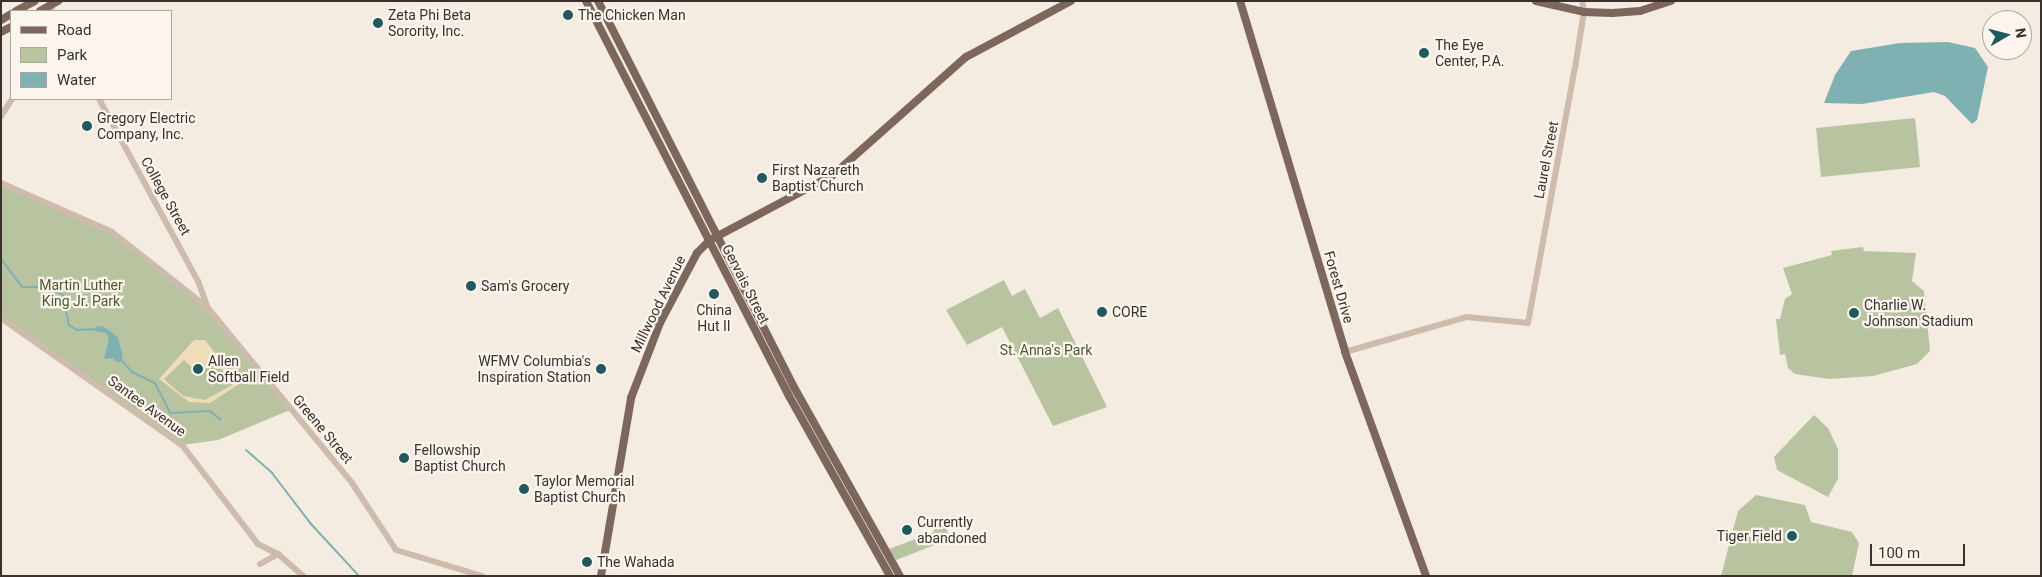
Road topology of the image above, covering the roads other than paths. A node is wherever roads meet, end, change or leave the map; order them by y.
1 (35, 1) edge
2 (58, 1) edge
3 (586, 1) edge
4 (598, 1) edge
5 (1071, 1) edge
6 (1240, 1) edge
7 (1552, 1) edge
8 (1582, 1) edge
9 (1671, 1) edge
10 (1537, 2) edge
11 (50, 6) edge
12 (18, 10) edge
13 (1584, 12) junction
14 (11, 100) edge
15 (100, 100) edge
16 (1, 116) edge
17 (1, 183) edge
18 (719, 236) junction
19 (710, 240) junction
20 (207, 307) junction
21 (1, 318) edge
22 (1345, 352) junction
23 (278, 554) junction
24 (260, 564) dead end
25 (302, 576) edge
26 (482, 576) edge
27 (601, 576) edge
28 (890, 576) edge
29 (900, 576) edge
30 (1426, 576) edge

1 - 12 main road
2 - 11 main road
3 - 19 main road, Gervais Street
4 - 18 main road, Gervais Street
5 - 18 main road, Millwood Avenue
6 - 22 main road, Forest Drive
7 - 10 street
8 - 13 street, Laurel Street
9 - 13 main road
10 - 13 main road
13 - 22 street, Laurel Street
14 - 16 street
15 - 20 street, College Street
17 - 20 street, Greene Street
18 - 19 main road, Millwood Avenue
18 - 29 main road, Gervais Street
19 - 27 main road, Millwood Avenue
19 - 28 main road, Gervais Street
20 - 26 street, Greene Street
21 - 23 street, Santee Avenue
22 - 30 main road, Forest Drive
23 - 24 street
23 - 25 street, Santee Avenue

